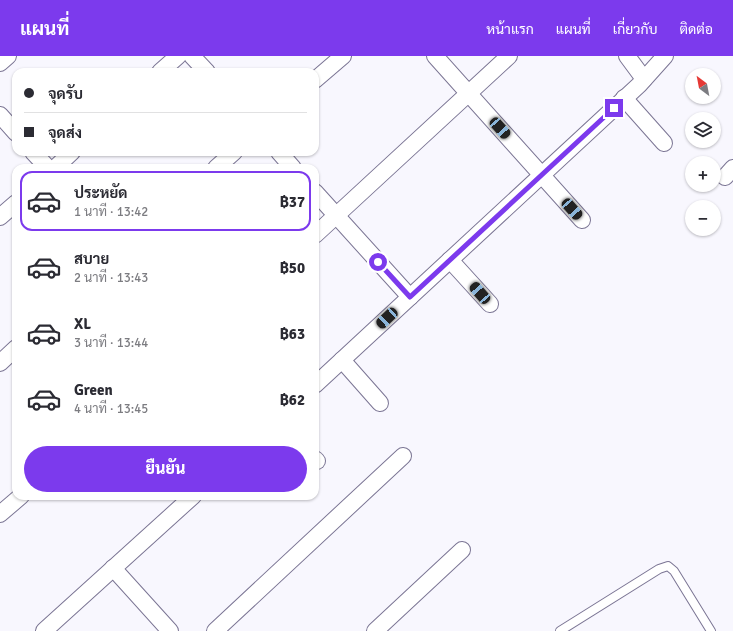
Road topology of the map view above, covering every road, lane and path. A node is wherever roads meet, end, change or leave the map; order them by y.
1 (8, 56) edge
2 (178, 56) edge
3 (192, 56) edge
4 (343, 56) edge
5 (435, 56) edge
6 (509, 56) edge
7 (627, 56) edge
8 (665, 56) edge
9 (0, 63) edge
10 (164, 68) edge
11 (203, 68) edge
12 (319, 77) edge
13 (644, 79) junction
14 (469, 93) junction
15 (624, 98) junction
16 (0, 116) edge
17 (12, 129) edge
18 (664, 143) dead end
19 (37, 156) edge
20 (68, 156) edge
21 (230, 156) edge
22 (282, 156) edge
23 (44, 164) edge
24 (59, 164) edge
25 (220, 164) edge
26 (290, 164) edge
27 (542, 175) junction
28 (319, 197) edge
29 (12, 206) edge
30 (336, 216) junction
31 (0, 217) edge
32 (582, 220) dead end
33 (319, 231) edge
34 (450, 260) junction
35 (410, 297) junction
36 (490, 304) dead end
37 (12, 352) edge
38 (342, 360) junction
39 (0, 363) edge
40 (319, 381) edge
41 (380, 403) dead end
42 (403, 456) dead end
43 (16, 500) edge
44 (189, 500) edge
45 (0, 514) edge
46 (462, 550) dead end
47 (113, 568) junction
48 (44, 631) edge
49 (170, 631) edge
50 (215, 631) edge
51 (375, 631) edge
52 (560, 631) edge
53 (711, 631) edge

1 - 9 street
2 - 10 street
3 - 11 street
4 - 12 street
5 - 14 street
6 - 14 street
7 - 13 street
8 - 13 street
13 - 15 street
14 - 27 street
14 - 30 street
15 - 18 street
15 - 27 street
16 - 17 street
19 - 23 street
20 - 24 street
21 - 25 street
22 - 26 street
27 - 32 street
27 - 34 street
28 - 30 street
29 - 31 street
30 - 33 street
30 - 35 street
34 - 35 street
34 - 36 street
35 - 38 street
37 - 39 street
38 - 40 street
38 - 41 street
42 - 50 street
43 - 45 street
44 - 47 street
46 - 51 street
47 - 48 street
47 - 49 street
52 - 53 lane

